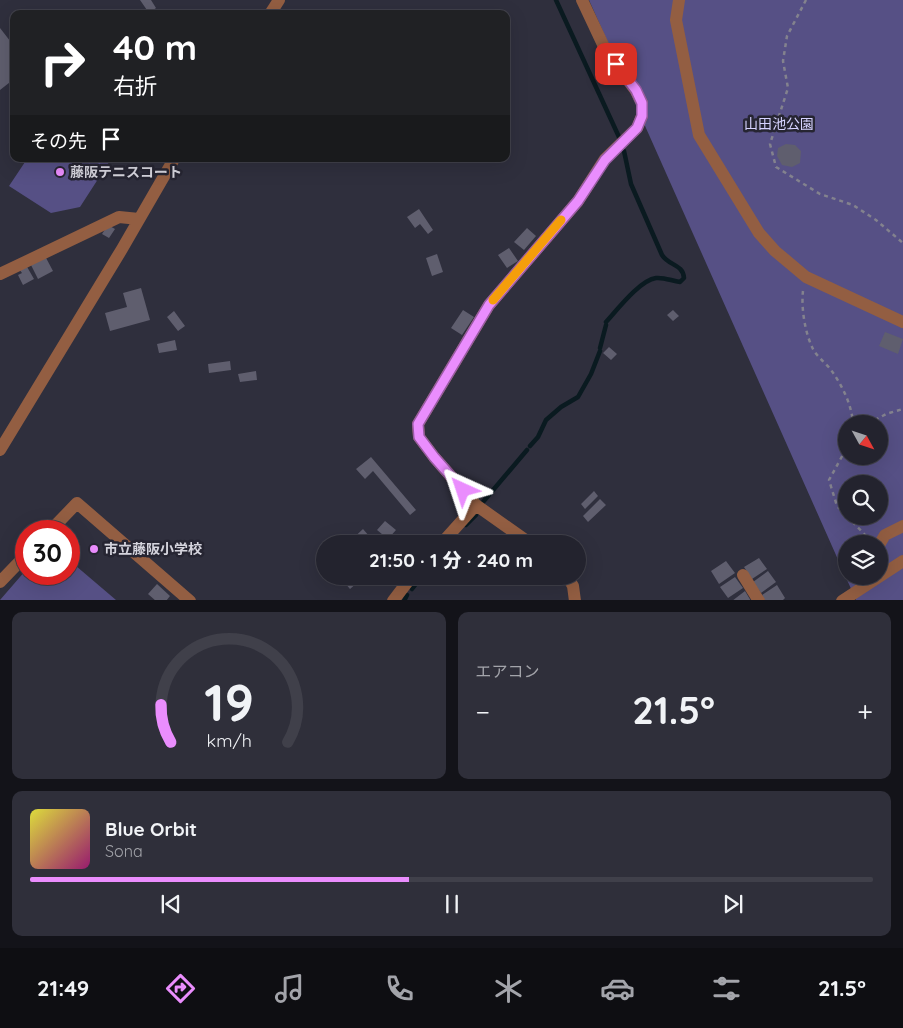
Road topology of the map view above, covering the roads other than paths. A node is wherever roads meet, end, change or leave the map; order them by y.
1 (582, 0) edge
2 (679, 0) edge
3 (172, 162) edge
4 (139, 219) junction
5 (0, 274) edge
6 (903, 322) edge
7 (0, 450) edge
8 (476, 505) junction
9 (61, 520) edge
10 (903, 526) edge
11 (449, 535) edge
12 (518, 535) edge
13 (886, 535) edge
14 (903, 561) edge
15 (15, 566) edge
16 (888, 570) edge
17 (743, 575) dead end
18 (0, 582) edge
19 (405, 585) edge
20 (572, 585) edge
21 (863, 585) edge
22 (190, 600) edge
23 (393, 600) edge
24 (575, 600) edge
25 (759, 600) edge
26 (842, 600) edge

1 - 8 street
2 - 6 street
3 - 4 street
4 - 5 street
4 - 7 street
8 - 11 street
8 - 12 street
9 - 22 street
10 - 13 street
14 - 16 street
15 - 18 street
17 - 25 street
19 - 23 street
20 - 24 street
21 - 26 street

